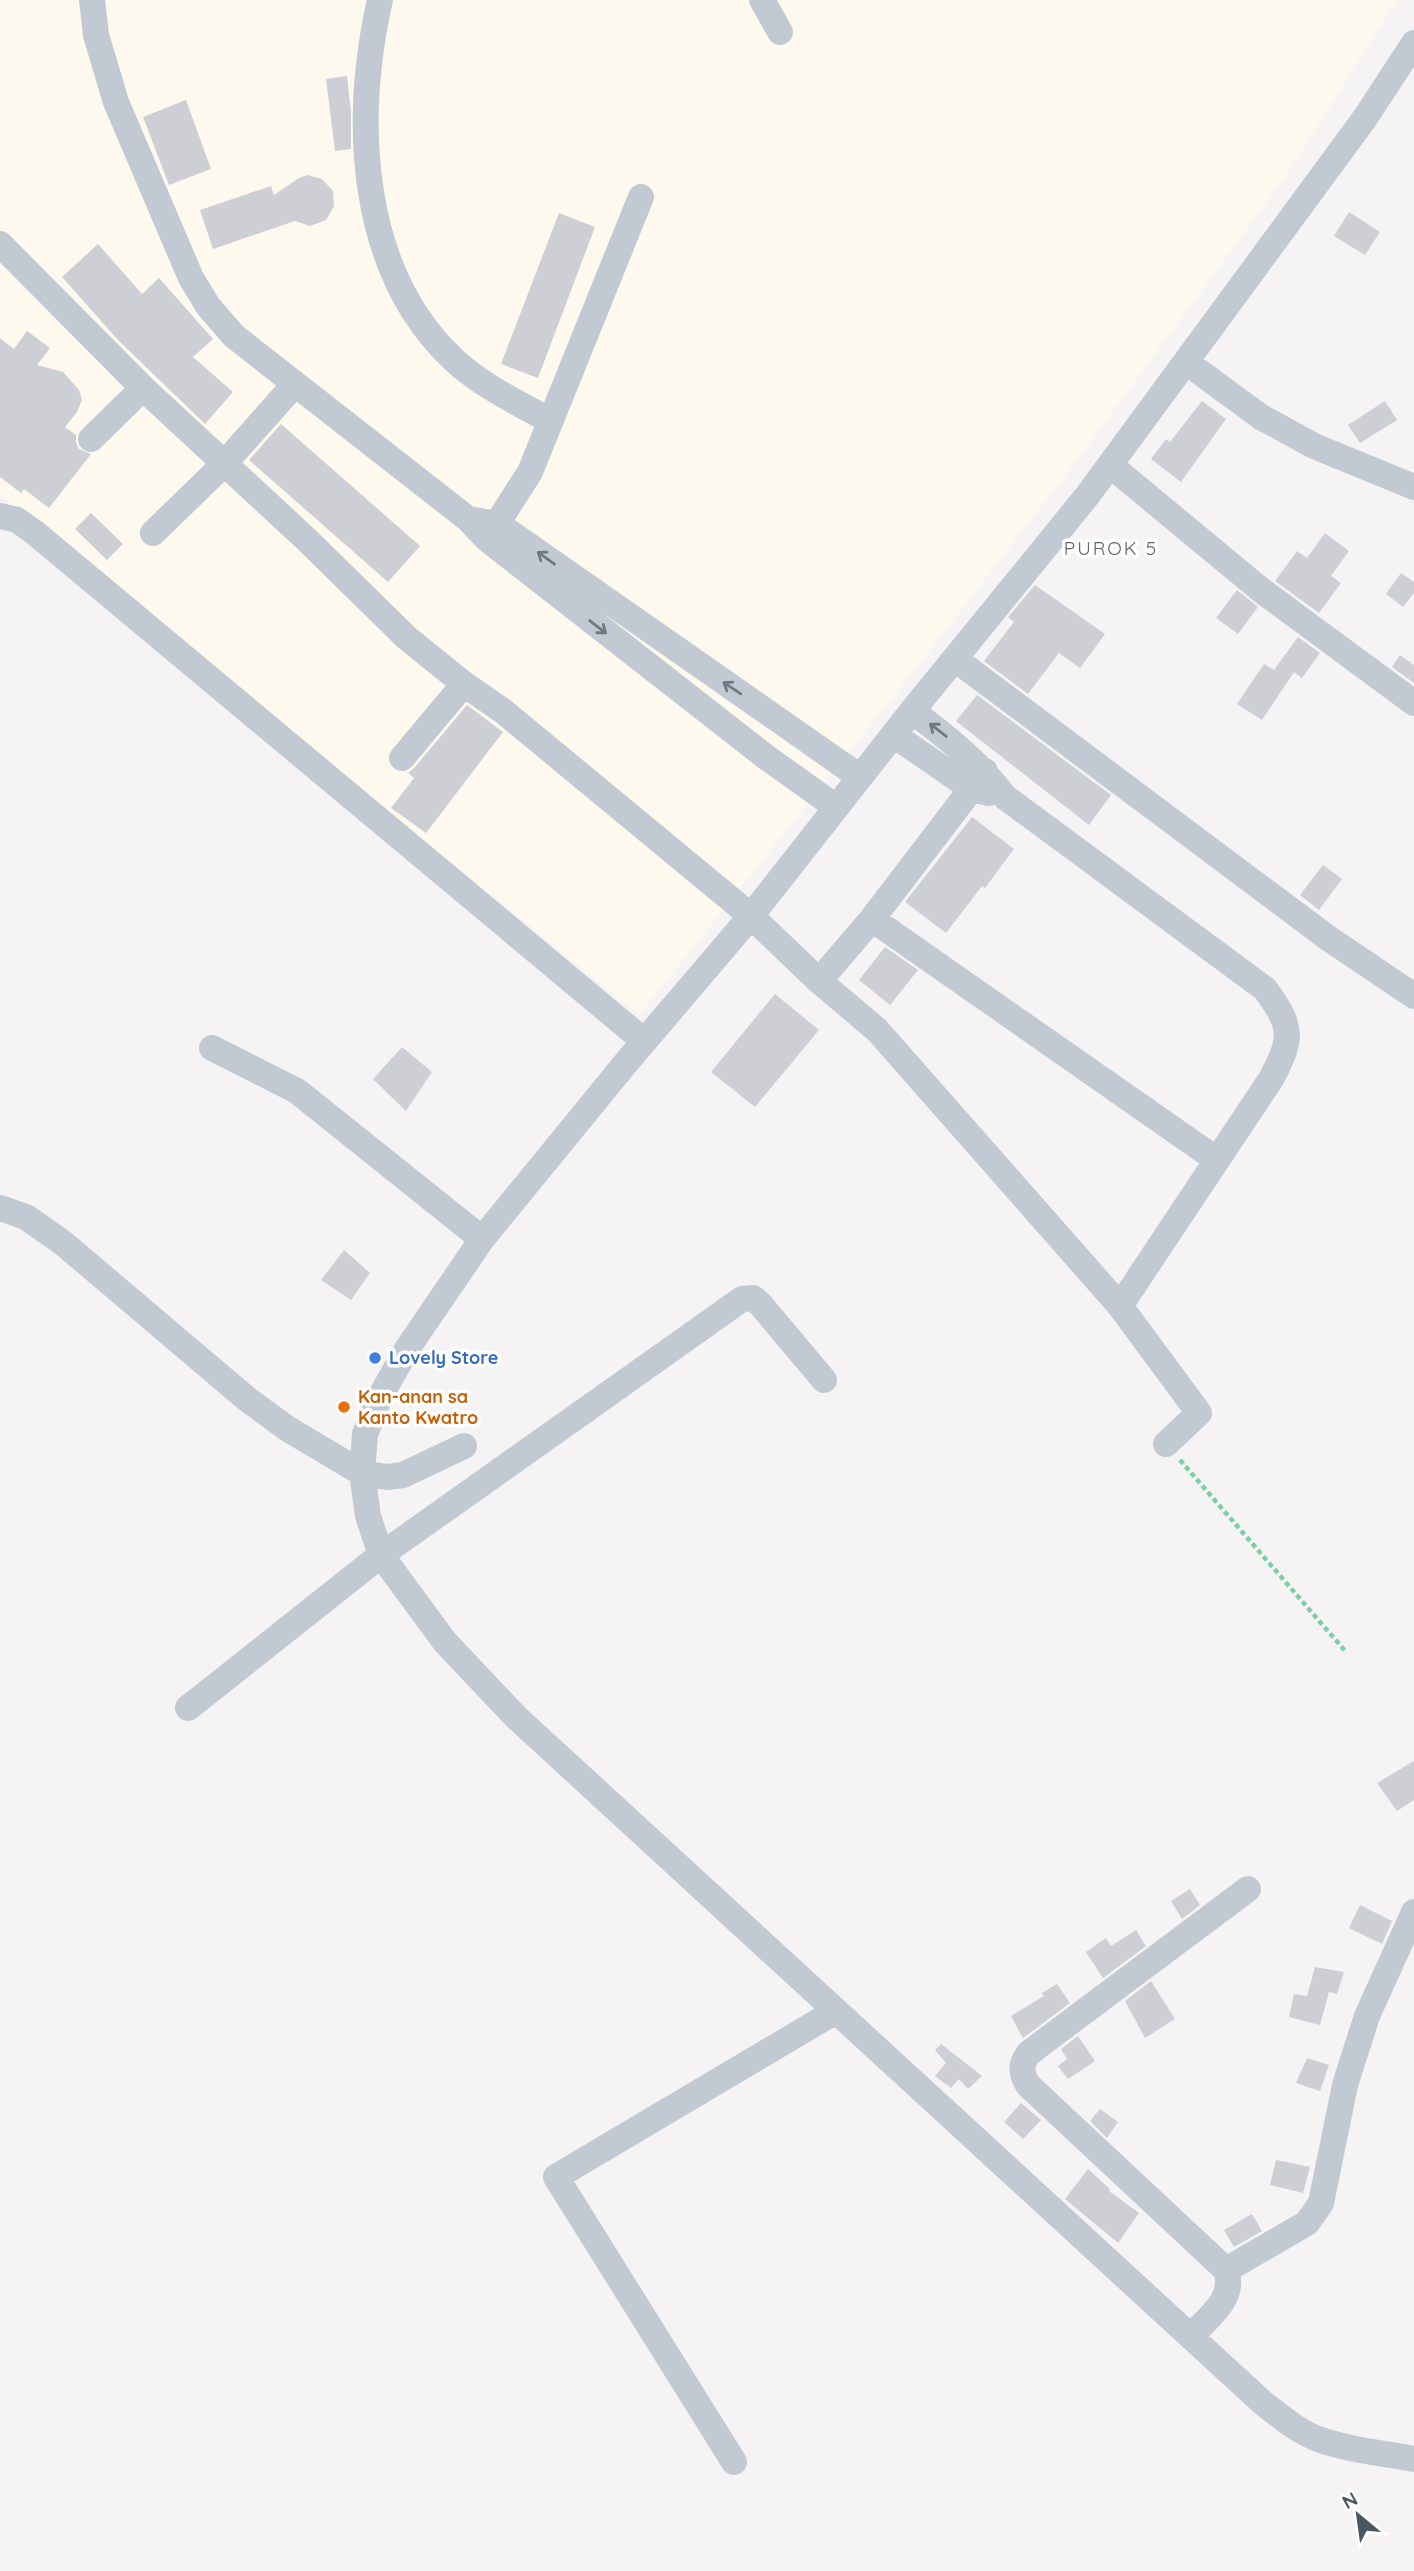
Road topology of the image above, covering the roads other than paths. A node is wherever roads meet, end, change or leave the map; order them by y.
1 (92, 0) edge
2 (380, 0) edge
3 (762, 0) edge
4 (780, 32) dead end
5 (1414, 43) edge
6 (641, 197) dead end
7 (0, 244) edge
8 (1186, 362) junction
9 (295, 384) junction
10 (143, 388) junction
11 (549, 420) junction
12 (91, 439) dead end
13 (224, 464) junction
14 (1110, 465) junction
15 (1414, 487) edge
16 (0, 516) edge
17 (492, 532) junction
18 (153, 533) dead end
19 (955, 659) junction
20 (464, 684) junction
21 (1414, 703) edge
22 (912, 711) junction
23 (894, 734) junction
24 (808, 741) junction
25 (402, 758) dead end
26 (787, 771) junction
27 (860, 778) junction
28 (978, 780) junction
29 (836, 807) junction
30 (751, 916) junction
31 (872, 919) junction
32 (819, 981) junction
33 (1414, 996) edge
34 (644, 1041) junction
35 (212, 1048) dead end
36 (1217, 1160) junction
37 (0, 1208) edge
38 (482, 1239) junction
39 (1120, 1306) junction
40 (824, 1380) dead end
41 (1166, 1444) road end
42 (464, 1446) dead end
43 (362, 1473) junction
44 (382, 1555) junction
45 (188, 1708) dead end
46 (1248, 1889) dead end
47 (1414, 1912) edge
48 (836, 2011) junction
49 (1226, 2270) junction
50 (1192, 2335) junction
51 (1414, 2459) edge
52 (734, 2462) dead end

1 - 9 street
2 - 11 street
3 - 4 street
5 - 8 street
6 - 11 street
7 - 10 street
8 - 14 street
8 - 15 street
9 - 13 street
9 - 17 street
10 - 12 street
10 - 13 street
11 - 17 street
13 - 18 street
13 - 20 street
14 - 19 street
14 - 21 street
16 - 34 street
24 -> 17 street
17 -> 26 street
19 - 22 street
19 - 33 street
20 - 25 street
20 - 30 street
22 - 23 street
28 -> 22 street
23 - 27 street
23 - 28 street
24 - 26 street
24 - 27 street
26 - 29 street
27 - 29 street
28 - 31 street
28 - 36 street
29 - 30 street
30 - 32 street
30 - 34 street
31 - 32 street
31 - 36 street
32 - 39 street
34 - 38 street
35 - 38 street
36 - 39 street
37 - 43 street
38 - 43 street
39 - 41 street
40 - 44 street
42 - 43 street
43 - 44 street
44 - 45 street
44 - 48 street
46 - 49 street
47 - 49 street
48 - 50 street
48 - 52 street
49 - 50 street
50 - 51 street

